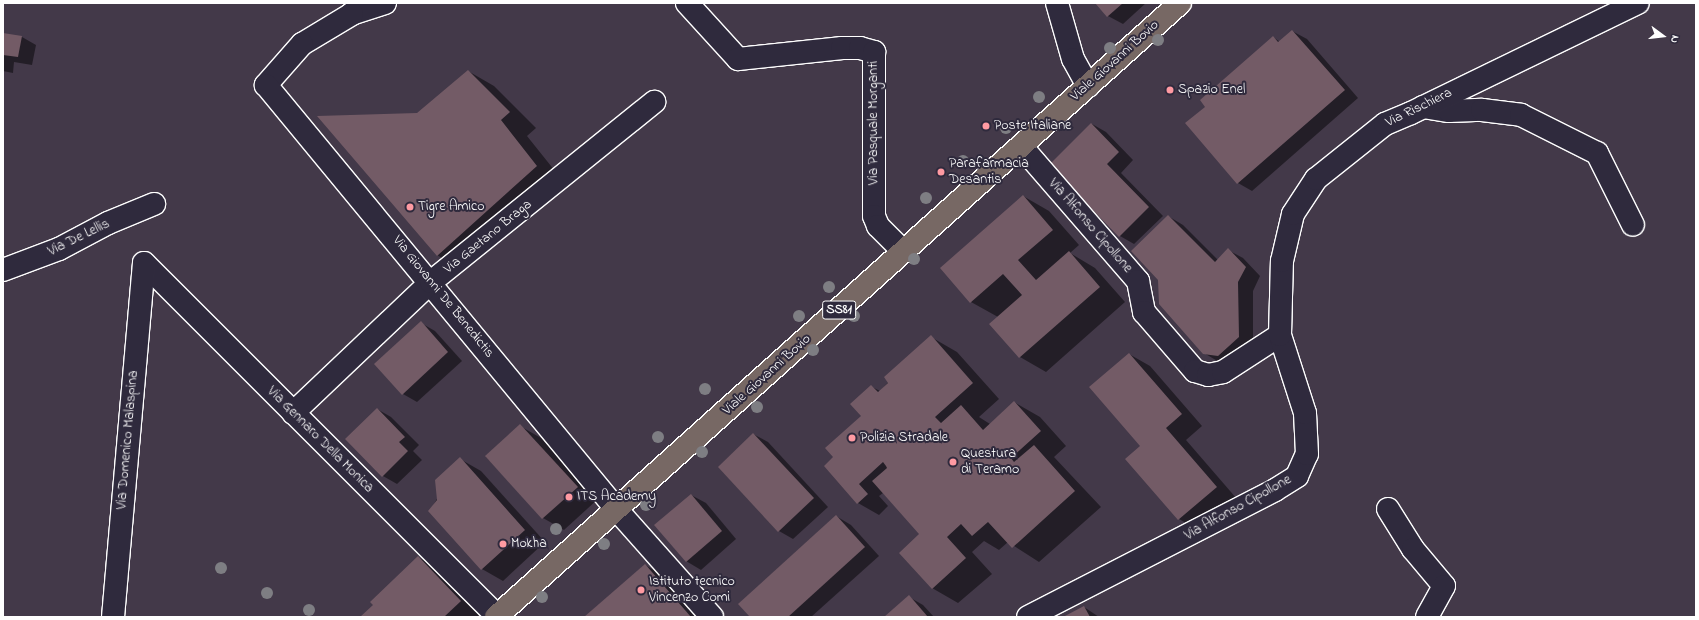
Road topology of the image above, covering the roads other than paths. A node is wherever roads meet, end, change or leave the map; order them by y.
1 (385, 3) edge
2 (687, 3) edge
3 (1057, 3) edge
4 (1180, 3) edge
5 (1638, 3) edge
6 (1088, 86) junction
7 (654, 102) dead end
8 (1423, 107) junction
9 (1021, 146) junction
10 (154, 204) dead end
11 (1633, 225) dead end
12 (903, 251) junction
13 (144, 263) joint
14 (3, 270) edge
15 (432, 282) junction
16 (1280, 335) junction
17 (293, 413) junction
18 (1388, 509) dead end
19 (617, 510) junction
20 (113, 617) edge
21 (496, 617) edge
22 (712, 617) edge
23 (1028, 617) edge
24 (1427, 617) edge

1 - 15 street, Via Giovanni De Benedictis
2 - 12 street, Via Pasquale Morganti
3 - 6 street
4 - 6 main road, Viale Giovanni Bovio / SS81
5 - 8 street, Via Rischiera
6 - 9 main road, Viale Giovanni Bovio / SS81
7 - 15 street, Via Gaetano Braga
8 - 11 street
8 - 16 street, Via Rischiera
9 - 12 main road, Viale Giovanni Bovio / SS81
9 - 16 street, Via Alfonso Cipollone
10 - 14 street, Via De Lellis
12 - 19 main road, Viale Giovanni Bovio / SS81
13 - 17 street, Via Gennaro Della Monica
13 - 20 street, Via Domenico Malaspina
15 - 17 street, Via Gaetano Braga
15 - 19 street, Via Giovanni De Benedictis
16 - 23 street, Via Alfonso Cipollone
17 - 21 street, Via Gennaro Della Monica
18 - 24 street
19 - 21 main road, Viale Giovanni Bovio / SS81
19 - 22 street, Via Giovanni De Benedictis

